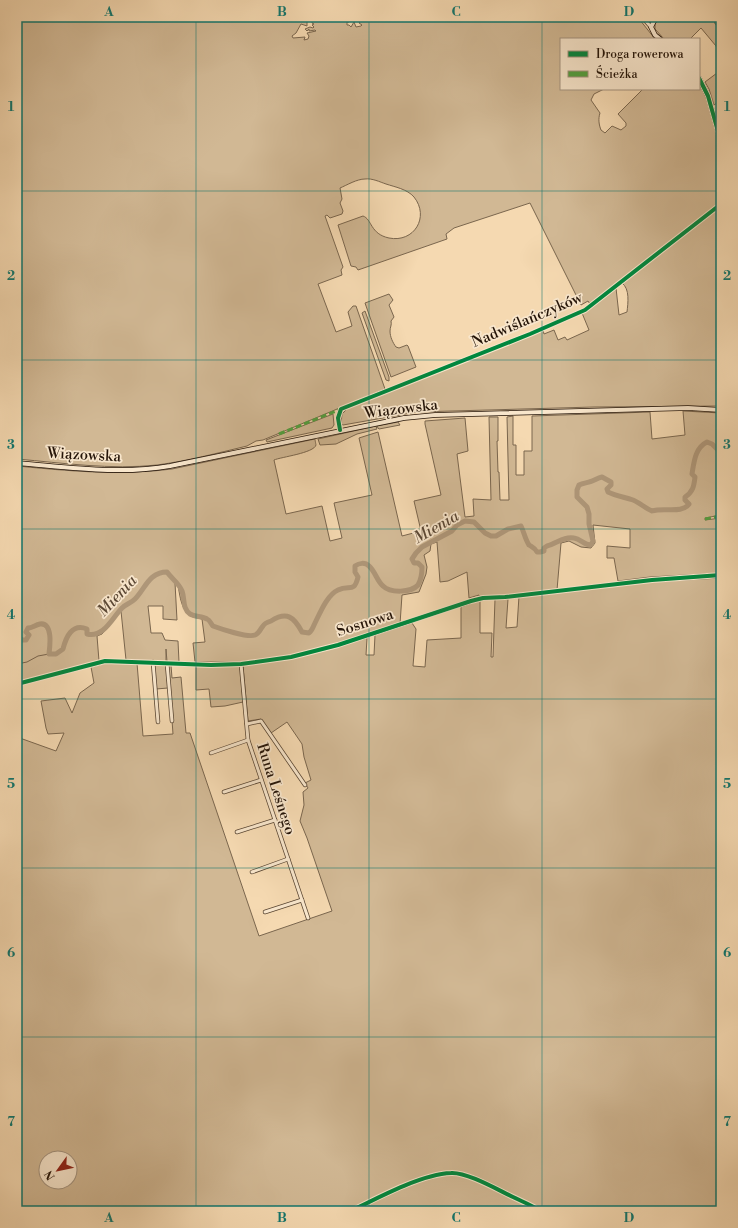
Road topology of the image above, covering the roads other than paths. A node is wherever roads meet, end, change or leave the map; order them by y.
1 (642, 17) edge
2 (656, 17) edge
3 (651, 27) junction
4 (659, 38) edge
5 (700, 80) edge
6 (721, 142) edge
7 (721, 204) edge
8 (721, 410) edge
9 (340, 430) junction
10 (17, 462) edge
11 (721, 575) edge
12 (153, 662) junction
13 (167, 663) junction
14 (241, 664) junction
15 (17, 684) edge
16 (172, 721) dead end
17 (158, 722) dead end
18 (247, 724) junction
19 (248, 740) junction
20 (211, 753) dead end
21 (261, 780) junction
22 (305, 785) dead end
23 (224, 792) dead end
24 (275, 820) junction
25 (237, 832) dead end
26 (288, 860) junction
27 (252, 872) dead end
28 (302, 900) junction
29 (265, 912) dead end
30 (308, 918) dead end

1 - 3 street
2 - 3 main road
3 - 4 main road
5 - 6 main road
7 - 9 street, Nadwiślańczyków
8 - 9 main road, Wiązowska
9 - 10 main road, Wiązowska
11 - 14 street, Sosnowa
12 - 13 street, Sosnowa
12 - 15 street, Sosnowa
12 - 17 street
13 - 14 street, Sosnowa
13 - 16 street
14 - 18 street, Runa Leśnego
18 - 19 street, Runa Leśnego
18 - 22 street
19 - 20 street
19 - 21 street, Runa Leśnego
21 - 23 street
21 - 24 street, Runa Leśnego
24 - 25 street
24 - 26 street, Runa Leśnego
26 - 27 street
26 - 28 street, Runa Leśnego
28 - 29 street
28 - 30 street, Runa Leśnego

